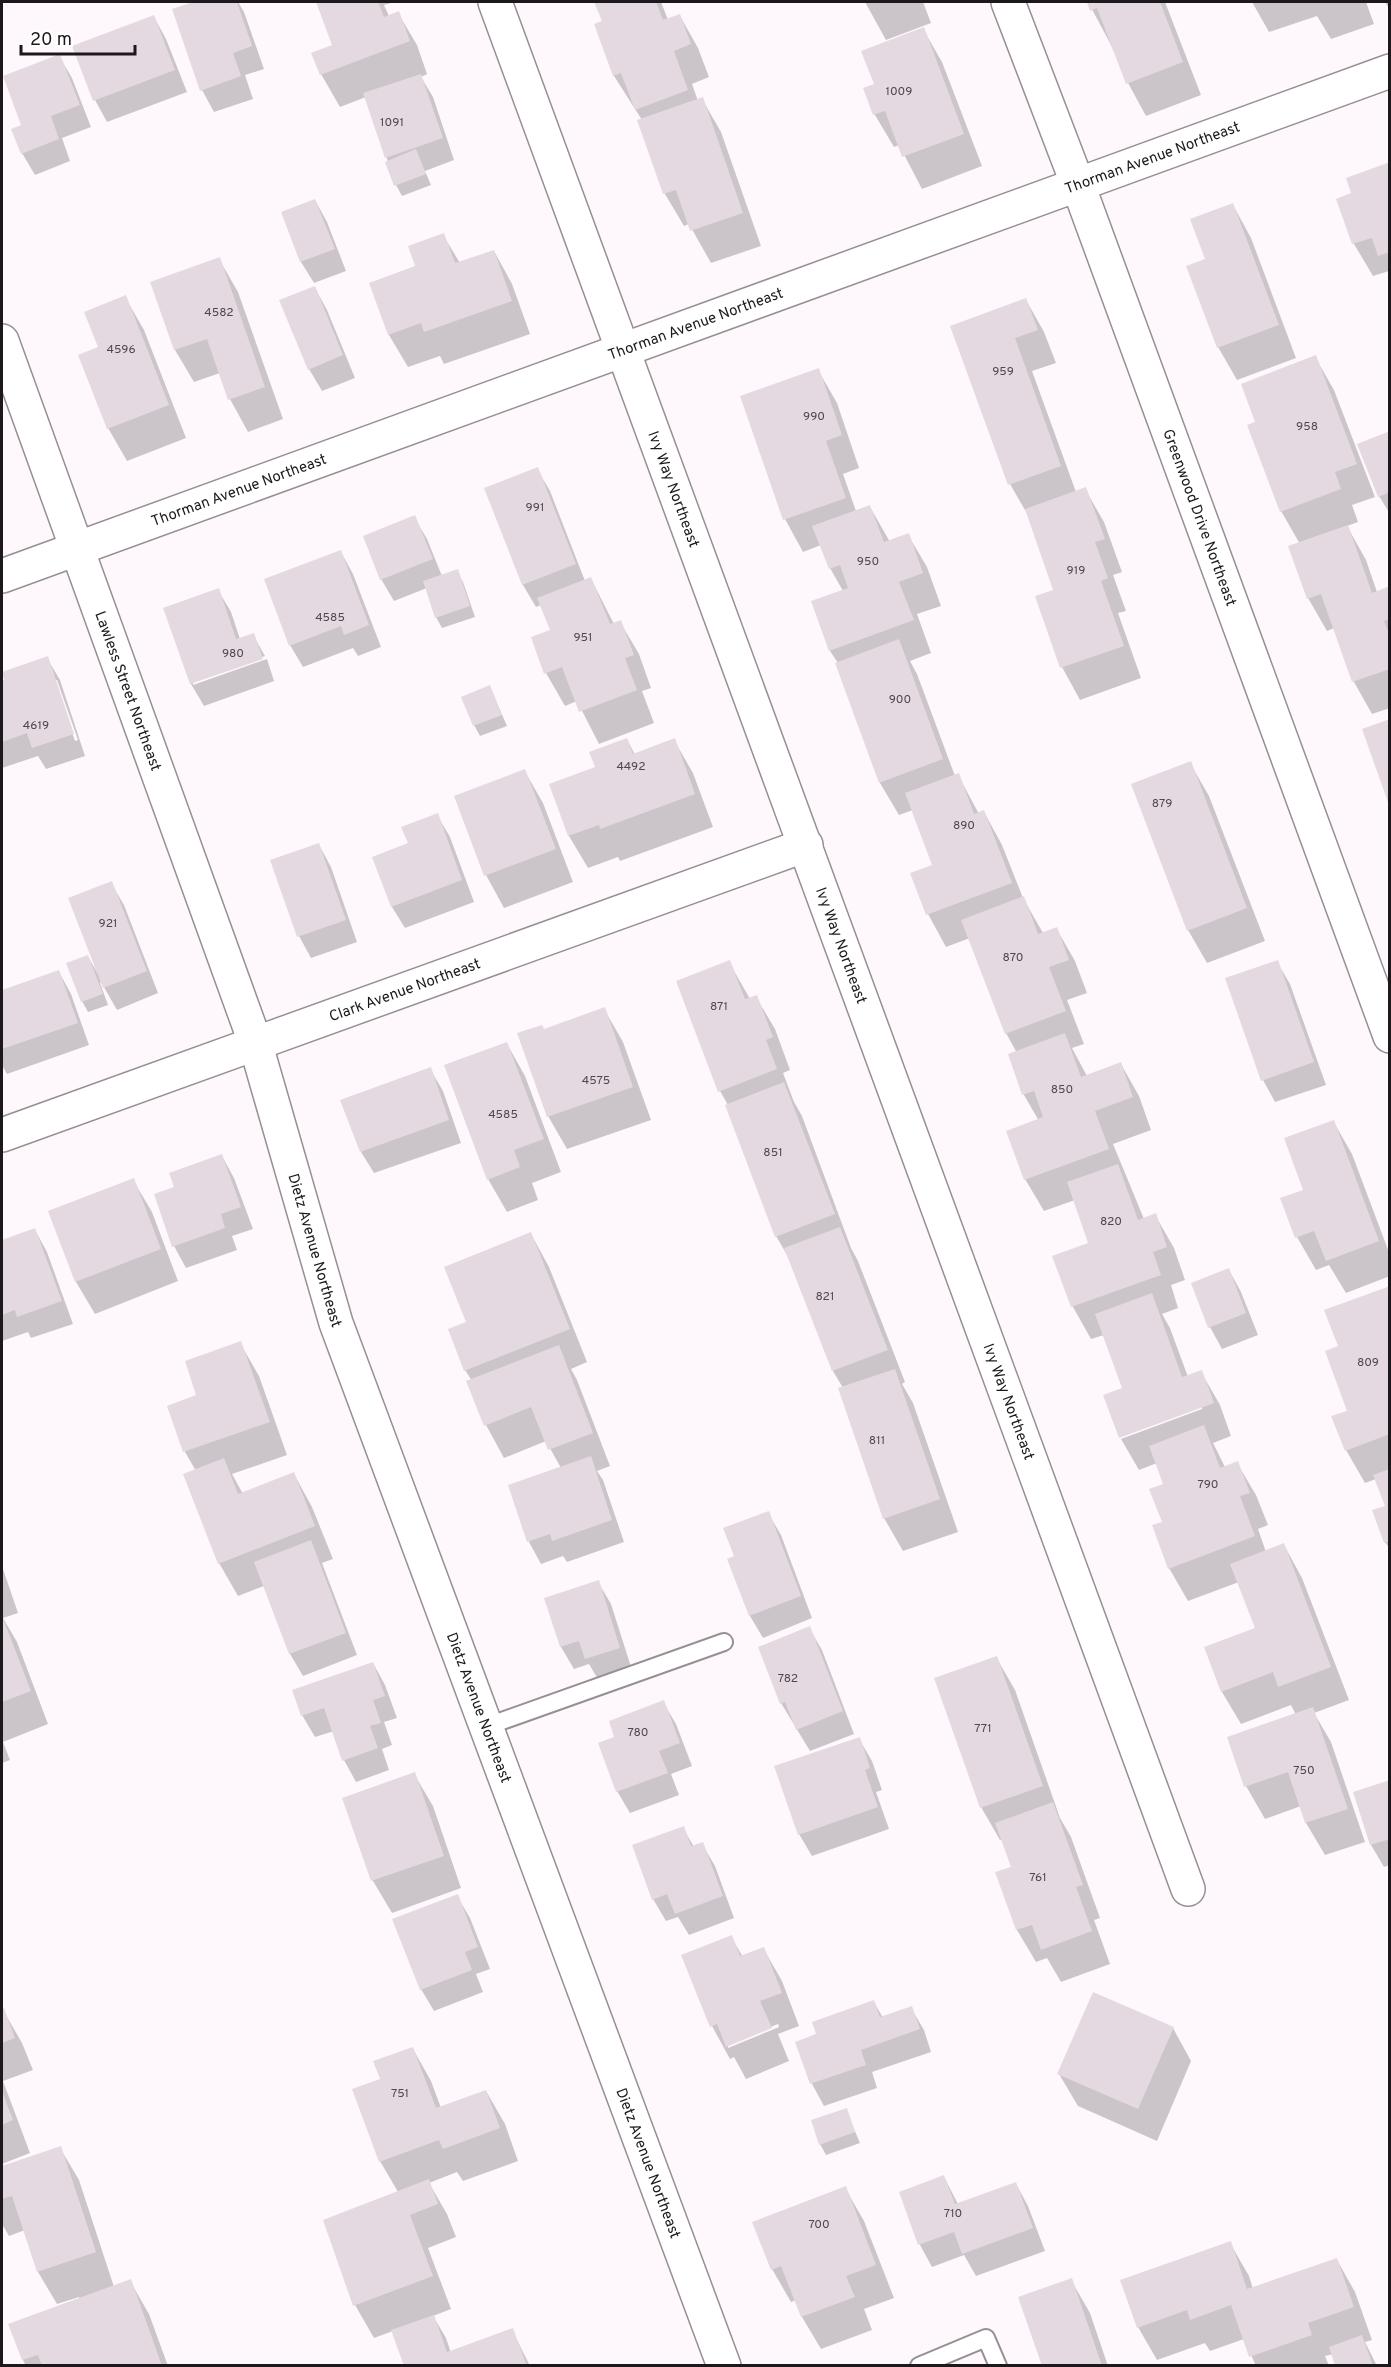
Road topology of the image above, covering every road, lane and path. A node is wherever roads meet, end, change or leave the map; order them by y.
1 (495, 2) edge
2 (1008, 2) edge
3 (1389, 71) edge
4 (1078, 185) junction
5 (2, 341) edge
6 (623, 350) junction
7 (77, 549) junction
8 (2, 576) edge
9 (806, 845) junction
10 (1389, 1036) edge
11 (255, 1042) junction
12 (2, 1135) edge
13 (724, 1642) dead end
14 (486, 1727) junction
15 (1188, 1889) dead end
16 (724, 2366) edge
17 (919, 2366) edge
18 (998, 2366) edge

1 - 6 street, Ivy Way Northeast
2 - 4 street, Greenwood Drive Northeast
3 - 4 street, Thorman Avenue Northeast
4 - 6 street, Thorman Avenue Northeast
4 - 10 street, Greenwood Drive Northeast
5 - 7 street, Lawless Street Northeast
6 - 7 street, Thorman Avenue Northeast
6 - 9 street, Ivy Way Northeast
7 - 8 street, Thorman Avenue Northeast
7 - 11 street, Lawless Street Northeast
9 - 11 street, Clark Avenue Northeast
9 - 15 street, Ivy Way Northeast
11 - 12 street, Clark Avenue Northeast
11 - 14 street, Dietz Avenue Northeast
13 - 14 lane
14 - 16 street, Dietz Avenue Northeast
17 - 18 lane

